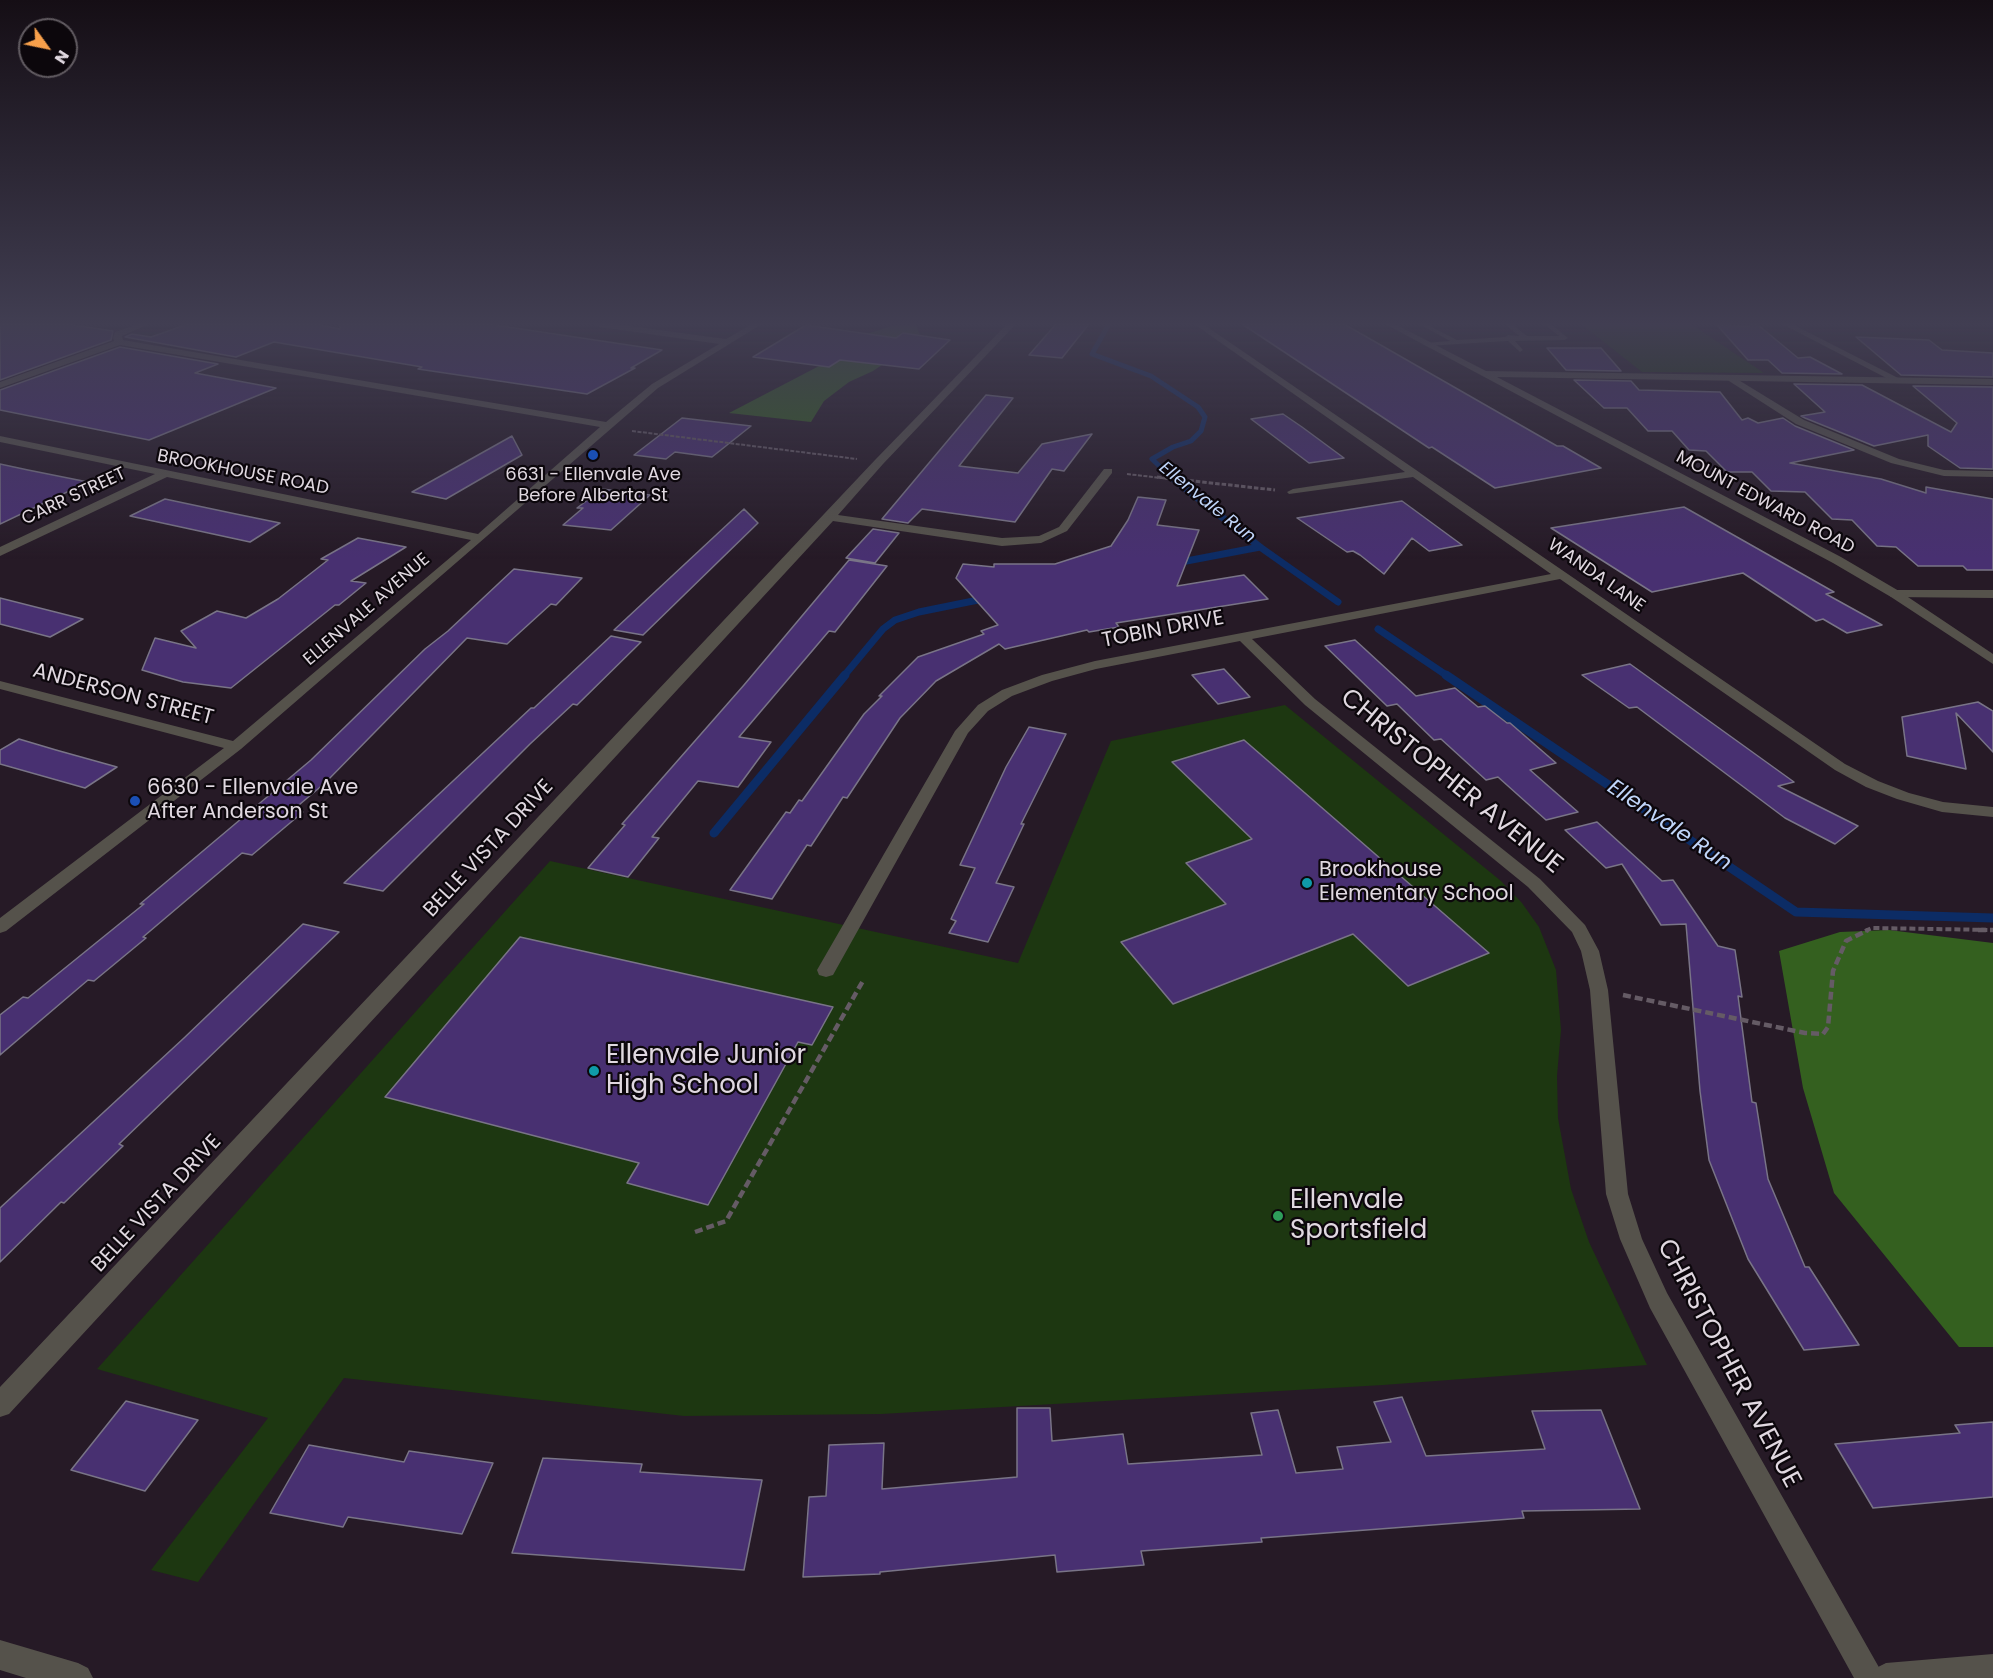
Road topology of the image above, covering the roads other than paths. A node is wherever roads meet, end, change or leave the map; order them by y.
1 (464, 402) edge
2 (635, 402) edge
3 (937, 402) edge
4 (1310, 402) edge
5 (1535, 402) edge
6 (1769, 402) edge
7 (605, 427) junction
8 (0, 440) edge
9 (1108, 471) road end
10 (164, 474) junction
11 (1413, 474) junction
12 (1993, 474) edge
13 (1293, 492) road end
14 (830, 517) junction
15 (480, 538) junction
16 (0, 552) edge
17 (1563, 575) junction
18 (1895, 594) junction
19 (1993, 594) edge
20 (1243, 637) junction
21 (1993, 660) edge
22 (0, 685) edge
23 (236, 746) junction
24 (1993, 812) edge
25 (0, 927) edge
26 (826, 970) dead end
27 (0, 1405) edge
28 (0, 1655) edge
29 (1993, 1669) edge
30 (78, 1678) edge
31 (1870, 1678) edge
32 (1886, 1678) edge

1 - 7 street
2 - 7 street, ELLENVALE AVENUE
3 - 14 street, BELLE VISTA DRIVE
4 - 11 street, WANDA LANE
5 - 18 street, MOUNT EDWARD ROAD
6 - 12 street
7 - 15 street, ELLENVALE AVENUE
8 - 10 street, BROOKHOUSE ROAD
9 - 14 street
10 - 15 street, BROOKHOUSE ROAD
10 - 16 street, CARR STREET
11 - 13 street
11 - 17 street, WANDA LANE
14 - 27 street, BELLE VISTA DRIVE
15 - 23 street, ELLENVALE AVENUE
17 - 20 street, TOBIN DRIVE
17 - 24 street, WANDA LANE
18 - 19 street
18 - 21 street, MOUNT EDWARD ROAD
20 - 26 street, TOBIN DRIVE
20 - 31 street, CHRISTOPHER AVENUE
22 - 23 street, ANDERSON STREET
23 - 25 street, ELLENVALE AVENUE
28 - 30 street
29 - 32 street

